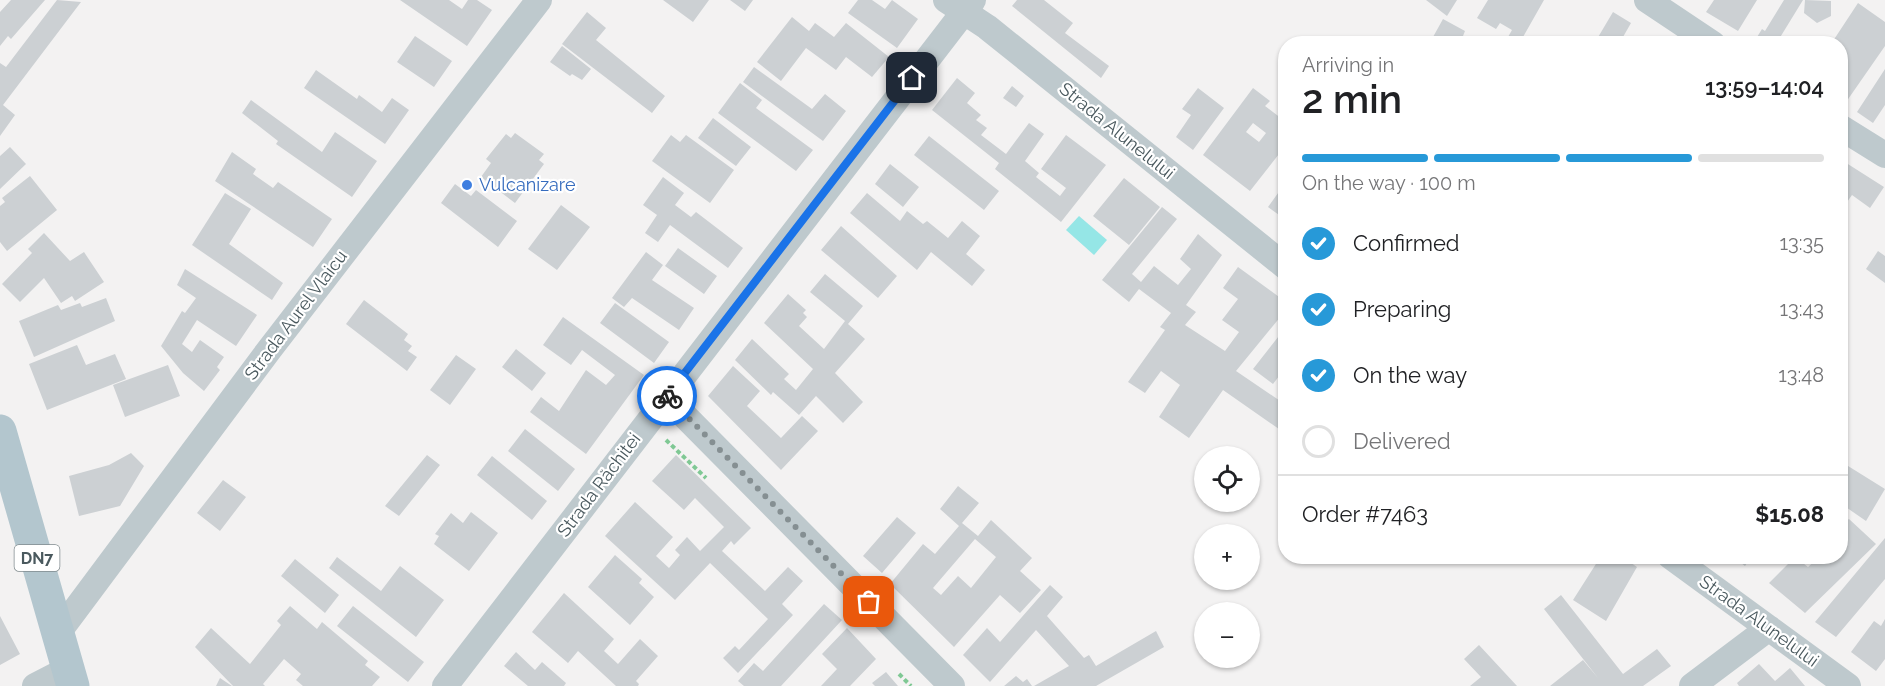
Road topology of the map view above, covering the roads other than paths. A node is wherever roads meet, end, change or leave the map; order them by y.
1 (538, 0) edge
2 (1647, 0) edge
3 (961, 3) edge
4 (1701, 36) edge
5 (1848, 132) edge
6 (1885, 154) edge
7 (1278, 261) edge
8 (666, 397) junction
9 (0, 430) edge
10 (1681, 564) edge
11 (1769, 628) junction
12 (58, 633) junction
13 (70, 677) edge
14 (35, 686) edge
15 (445, 686) edge
16 (952, 686) edge
17 (1692, 686) edge
18 (1848, 686) edge

1 - 12 street, Strada Aurel Vlaicu
2 - 4 street
3 - 7 street, Strada Alunelului
3 - 8 street, Strada Răchitei
5 - 6 street
8 - 15 street, Strada Răchitei
8 - 16 street
9 - 12 main road, DN7
10 - 11 street, Strada Alunelului
11 - 17 street
11 - 18 street, Strada Alunelului
12 - 13 main road, DN7
13 - 14 street

